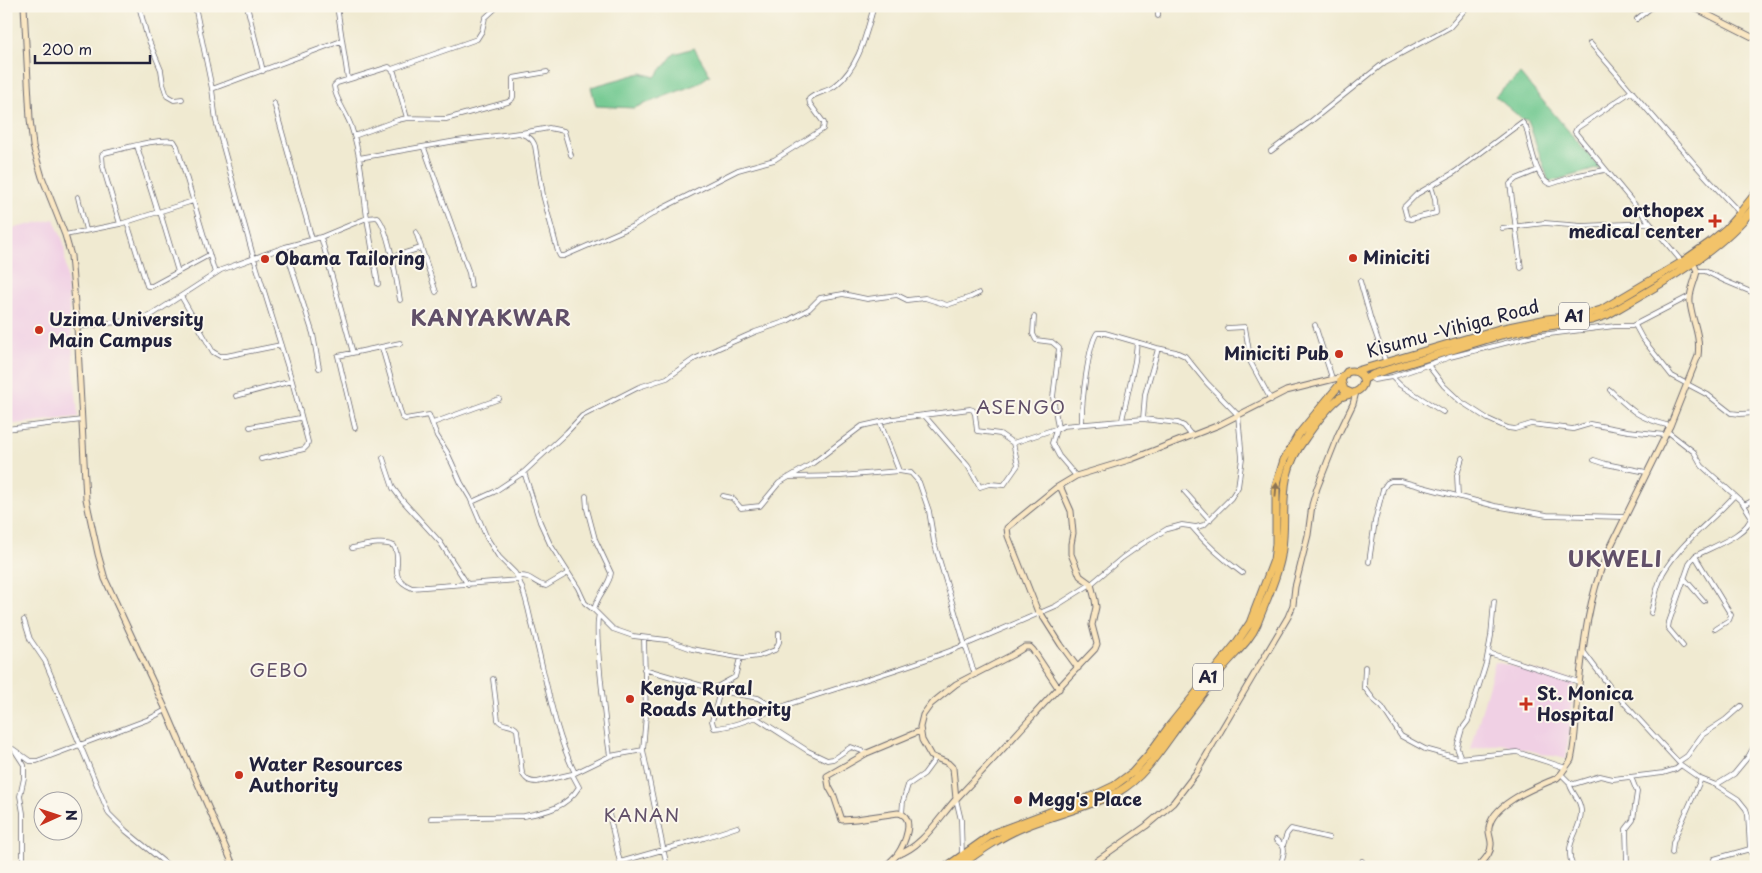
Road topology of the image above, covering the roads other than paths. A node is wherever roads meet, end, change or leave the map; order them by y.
1 (24, 6) edge
2 (139, 6) edge
3 (195, 6) edge
4 (247, 6) edge
5 (337, 6) edge
6 (498, 6) edge
7 (874, 6) edge
8 (1158, 6) edge
9 (1468, 6) edge
10 (1653, 6) edge
11 (1691, 6) edge
12 (1158, 16) dead end
13 (1637, 19) dead end
14 (1756, 39) edge
15 (341, 41) junction
16 (1590, 43) dead end
17 (392, 69) junction
18 (263, 70) junction
19 (547, 72) dead end
20 (348, 79) junction
21 (212, 89) junction
22 (1632, 90) junction
23 (182, 99) dead end
24 (274, 103) dead end
25 (407, 118) junction
26 (519, 133) junction
27 (354, 136) junction
28 (137, 146) junction
29 (424, 148) junction
30 (1271, 151) dead end
31 (571, 156) dead end
32 (359, 158) junction
33 (1538, 170) junction
34 (1605, 170) junction
35 (1431, 186) junction
36 (1756, 193) edge
37 (78, 197) dead end
38 (193, 201) junction
39 (1756, 205) edge
40 (159, 212) junction
41 (1740, 213) junction
42 (367, 218) junction
43 (127, 222) junction
44 (1649, 223) junction
45 (120, 224) junction
46 (1516, 226) junction
47 (1502, 228) dead end
48 (86, 230) junction
49 (416, 232) dead end
50 (65, 234) junction
51 (321, 237) junction
52 (312, 239) junction
53 (285, 247) junction
54 (421, 248) junction
55 (209, 254) junction
56 (392, 257) junction
57 (254, 258) junction
58 (1682, 262) junction
59 (1693, 262) junction
60 (1521, 268) dead end
61 (1697, 271) junction
62 (178, 272) junction
63 (215, 273) junction
64 (1360, 281) dead end
65 (378, 284) dead end
66 (470, 286) dead end
67 (436, 292) dead end
68 (979, 293) dead end
69 (1756, 294) edge
70 (181, 296) junction
71 (1690, 296) junction
72 (400, 300) dead end
73 (1034, 317) dead end
74 (1315, 325) dead end
75 (1635, 325) junction
76 (77, 327) junction
77 (1227, 328) dead end
78 (1136, 342) junction
79 (281, 344) junction
80 (400, 344) dead end
81 (382, 348) junction
82 (1158, 349) junction
83 (353, 353) junction
84 (1386, 363) junction
85 (1428, 365) junction
86 (319, 368) dead end
87 (1357, 371) junction
88 (1392, 377) junction
89 (1332, 378) junction
90 (1366, 378) junction
91 (1341, 380) junction
92 (292, 381) junction
93 (1686, 385) junction
94 (1610, 390) dead end
95 (1354, 392) junction
96 (236, 396) dead end
97 (498, 399) dead end
98 (1270, 400) junction
99 (1443, 412) dead end
100 (1756, 413) edge
101 (924, 415) junction
102 (1238, 415) junction
103 (300, 418) junction
104 (1143, 419) junction
105 (82, 420) junction
106 (1122, 420) junction
107 (880, 422) junction
108 (432, 423) junction
109 (1082, 424) junction
110 (250, 427) dead end
111 (354, 428) dead end
112 (1058, 428) junction
113 (6, 429) edge
114 (1667, 431) junction
115 (1192, 436) junction
116 (1013, 444) junction
117 (383, 458) dead end
118 (1462, 458) dead end
119 (261, 459) dead end
120 (1594, 460) dead end
121 (899, 471) junction
122 (524, 472) junction
123 (1646, 472) junction
124 (1076, 476) junction
125 (789, 477) junction
126 (1060, 486) junction
127 (1185, 492) dead end
128 (586, 496) dead end
129 (723, 496) dead end
130 (1458, 496) junction
131 (1734, 496) junction
132 (1756, 499) edge
133 (472, 502) junction
134 (1744, 505) junction
135 (1625, 517) junction
136 (1210, 520) junction
137 (1750, 521) junction
138 (1192, 527) junction
139 (1756, 529) edge
140 (352, 548) dead end
141 (1695, 556) junction
142 (1369, 562) dead end
143 (568, 573) junction
144 (1242, 573) dead end
145 (517, 576) junction
146 (1684, 578) junction
147 (520, 580) junction
148 (1091, 584) junction
149 (468, 585) junction
150 (1494, 601) dead end
151 (1704, 601) dead end
152 (594, 610) junction
153 (1040, 612) junction
154 (1651, 613) dead end
155 (600, 615) junction
156 (24, 620) dead end
157 (1715, 629) dead end
158 (778, 633) dead end
159 (644, 638) junction
160 (965, 645) junction
161 (1684, 646) dead end
162 (1583, 651) junction
163 (1488, 653) junction
164 (740, 658) junction
165 (1365, 667) dead end
166 (1078, 668) junction
167 (644, 669) junction
168 (975, 675) junction
169 (493, 679) dead end
170 (1579, 682) junction
171 (712, 689) junction
172 (1059, 689) junction
173 (720, 691) junction
174 (1741, 706) dead end
175 (777, 709) junction
176 (166, 710) junction
177 (755, 717) junction
178 (920, 731) junction
179 (1756, 743) edge
180 (79, 744) junction
181 (643, 750) junction
182 (867, 753) junction
183 (610, 756) junction
184 (1460, 758) junction
185 (935, 759) junction
186 (1680, 764) junction
187 (1566, 768) junction
188 (574, 774) junction
189 (1561, 774) junction
190 (1631, 777) junction
191 (1701, 779) junction
192 (1569, 782) junction
193 (1716, 784) junction
194 (956, 799) junction
195 (609, 814) dead end
196 (902, 814) junction
197 (431, 818) dead end
198 (737, 827) dead end
199 (1329, 838) dead end
200 (1276, 840) dead end
201 (1283, 845) junction
202 (1750, 849) junction
203 (664, 850) junction
204 (1672, 853) dead end
205 (896, 855) junction
206 (962, 856) junction
207 (1756, 856) edge
208 (1362, 861) dead end
209 (620, 862) junction
210 (1627, 863) dead end
211 (23, 867) edge
212 (170, 867) edge
213 (234, 867) edge
214 (621, 867) edge
215 (667, 867) edge
216 (885, 867) edge
217 (946, 867) edge
218 (958, 867) edge
219 (1088, 867) edge
220 (1280, 867) edge
221 (1361, 867) edge
222 (1478, 867) edge
223 (1573, 867) edge
224 (1714, 867) edge

1 - 50 street
2 - 23 street
3 - 21 street
4 - 18 street
5 - 15 street
6 - 17 street
7 - 26 street
8 - 12 street
9 - 30 street
10 - 13 street
11 - 14 street
15 - 18 street
15 - 20 street
16 - 22 street
17 - 20 street
17 - 25 street
18 - 21 street
19 - 25 street
20 - 27 street
21 - 57 street
22 - 34 street
22 - 41 street
24 - 52 street
25 - 27 street
26 - 29 street
26 - 31 street
27 - 32 street
28 - 38 street
28 - 40 street
28 - 45 street
29 - 32 street
29 - 66 street
32 - 42 street
33 - 34 street
33 - 35 street
33 - 46 street
34 - 44 street
35 - 35 street
36 - 41 highway, Kisumu -Vihiga Road / A1
37 - 48 street
38 - 40 street
38 - 55 street
39 - 59 highway, Kisumu -Vihiga Road / A1
40 - 43 street
40 - 62 street
41 - 58 highway, Kisumu -Vihiga Road / A1
42 - 51 street
42 - 56 street
42 - 65 street
43 - 45 street
43 - 62 street
44 - 46 street
44 - 58 street
45 - 48 street
46 - 47 street
46 - 60 street
48 - 50 street
49 - 54 street
50 - 76 street
51 - 52 street
51 - 83 street
52 - 53 street
53 - 57 street
53 - 86 street
54 - 56 street
54 - 67 street
55 - 62 street
55 - 63 street
56 - 72 street
57 - 63 street
57 - 79 street
58 - 84 highway, Kisumu -Vihiga Road / A1
59 - 61 street
59 - 90 highway, Kisumu -Vihiga Road / A1
61 - 69 street
61 - 71 street
63 - 70 street
64 - 84 street
68 - 122 street
70 - 76 street
70 - 79 street
71 - 75 street
71 - 93 street
73 - 112 street
74 - 89 street
75 - 85 street
75 - 93 street
76 - 105 street
77 - 98 street
78 - 82 street
78 - 106 street
78 - 109 street
79 - 92 street
80 - 81 street
81 - 83 street
81 - 108 street
82 - 102 street
82 - 104 street
83 - 111 street
84 - 87 highway, Kisumu -Vihiga Road / A1
85 - 88 street
85 - 114 street
87 - 90 highway
87 - 91 highway, A1
88 - 90 street
88 - 99 street
89 - 91 street
89 - 98 street
90 - 95 highway, A1
91 - 95 highway
206 -> 91 highway, A1
92 - 96 street
92 - 103 street
93 - 100 street
93 - 114 street
94 - 114 street
95 - 218 highway, A1
95 - 219 street
97 - 108 street
98 - 102 street
101 - 107 street
101 - 116 street
101 - 116 street
102 - 115 street
102 - 136 street
103 - 110 street
103 - 119 street
104 - 106 street
104 - 115 street
105 - 113 street
105 - 176 street
106 - 109 street
107 - 121 street
107 - 125 street
108 - 133 street
109 - 112 street
112 - 116 street
112 - 124 street
114 - 123 street
114 - 131 street
115 - 124 street
117 - 149 street
118 - 130 street
120 - 123 street
121 - 125 street
121 - 160 street
122 - 133 street
122 - 143 street
123 - 135 street
124 - 126 street
125 - 129 street
126 - 148 street
126 - 153 street
127 - 136 street
128 - 152 street
130 - 135 street
130 - 142 street
131 - 134 street
131 - 154 street
132 - 134 street
133 - 145 street
134 - 137 street
135 - 162 street
136 - 138 street
137 - 139 street
137 - 141 street
138 - 144 street
138 - 148 street
140 - 149 street
141 - 146 street
141 - 157 street
143 - 145 street
143 - 152 street
145 - 147 street
146 - 151 street
146 - 161 street
147 - 149 street
147 - 188 street
148 - 153 street
148 - 166 street
150 - 163 street
152 - 155 street
153 - 160 street
153 - 166 street
155 - 159 street
155 - 183 street
156 - 180 street
158 - 164 street
159 - 164 street
159 - 167 street
160 - 168 street
160 - 175 street
162 - 170 street
162 - 186 street
163 - 170 street
163 - 184 street
164 - 171 street
165 - 184 street
166 - 172 street
167 - 171 street
167 - 181 street
168 - 172 street
168 - 178 street
169 - 188 street
170 - 187 street
171 - 173 street
172 - 194 street
173 - 175 street
173 - 177 street
174 - 186 street
175 - 177 street
176 - 180 street
176 - 213 street
177 - 182 street
178 - 182 street
178 - 185 street
179 - 193 street
180 - 211 street
180 - 212 street
181 - 183 street
181 - 203 street
182 - 196 street
183 - 188 street
184 - 187 street
185 - 194 street
185 - 196 street
186 - 190 street
186 - 191 street
187 - 189 street
188 - 197 street
189 - 192 street
189 - 222 street
190 - 192 street
190 - 210 street
191 - 193 street
191 - 204 street
192 - 223 street
193 - 202 street
194 - 205 street
194 - 206 street
195 - 209 street
196 - 205 street
198 - 203 street
199 - 201 street
200 - 201 street
201 - 220 street
202 - 207 street
202 - 224 street
203 - 209 street
203 - 215 street
205 - 216 street
206 - 217 highway, A1
208 - 221 street
209 - 214 street

